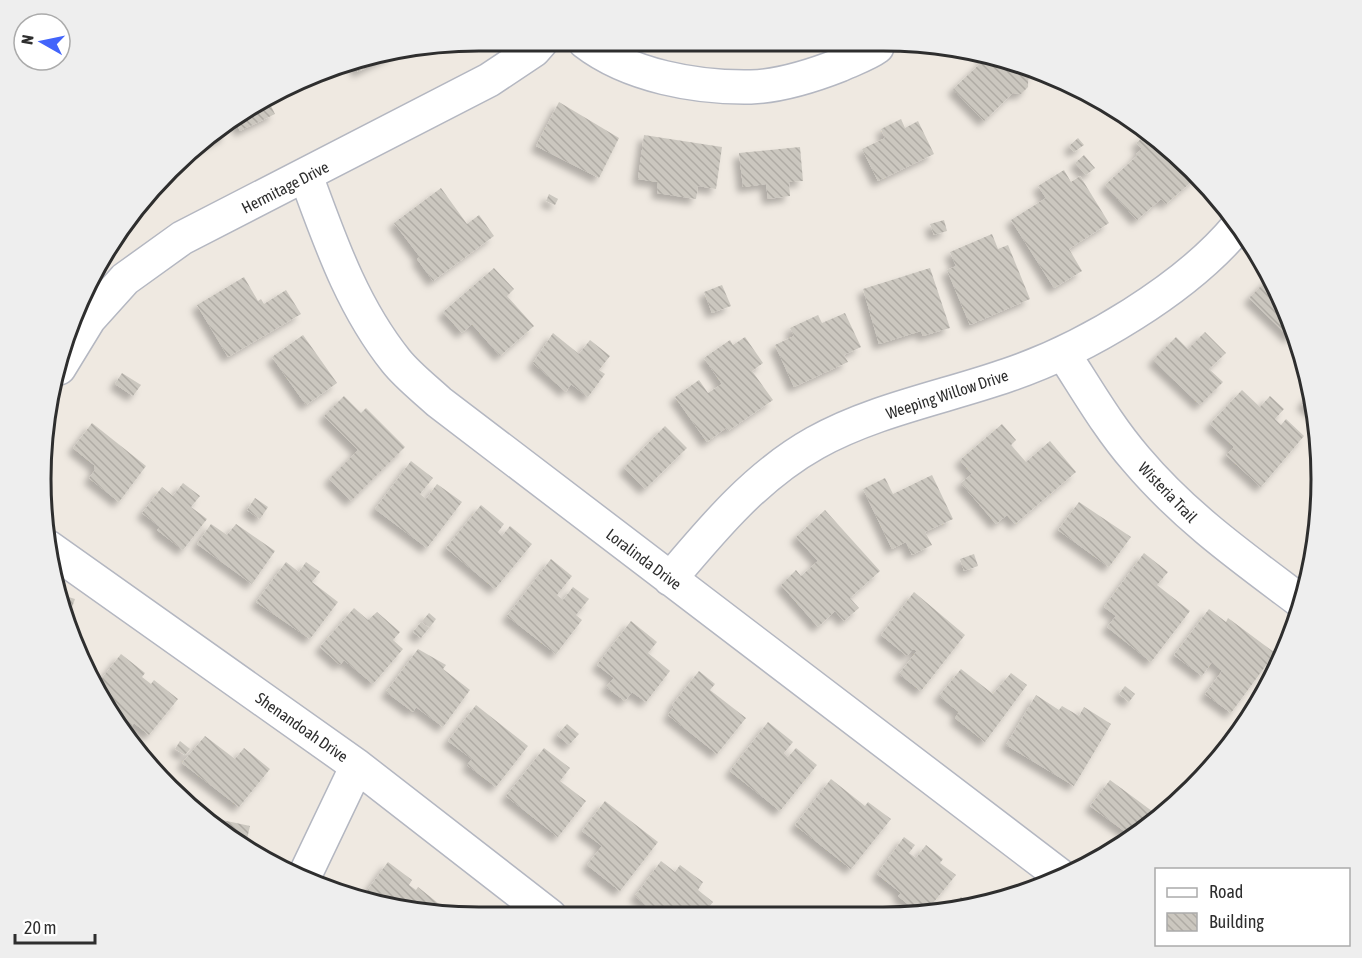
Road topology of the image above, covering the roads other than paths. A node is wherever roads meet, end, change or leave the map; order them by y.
1 (532, 51) edge
2 (597, 51) edge
3 (868, 51) edge
4 (306, 176) junction
5 (1232, 231) edge
6 (73, 344) edge
7 (1063, 353) junction
8 (58, 555) edge
9 (670, 579) junction
10 (1294, 596) edge
11 (357, 766) junction
12 (307, 871) edge
13 (1054, 871) edge
14 (538, 907) edge

1 - 4 street, Hermitage Drive
2 - 3 street
4 - 6 street, Hermitage Drive
4 - 9 street, Loralinda Drive
5 - 7 street, Weeping Willow Drive
7 - 9 street, Weeping Willow Drive
7 - 10 street, Wisteria Trail
8 - 11 street, Shenandoah Drive
9 - 13 street, Loralinda Drive
11 - 12 street
11 - 14 street, Shenandoah Drive

